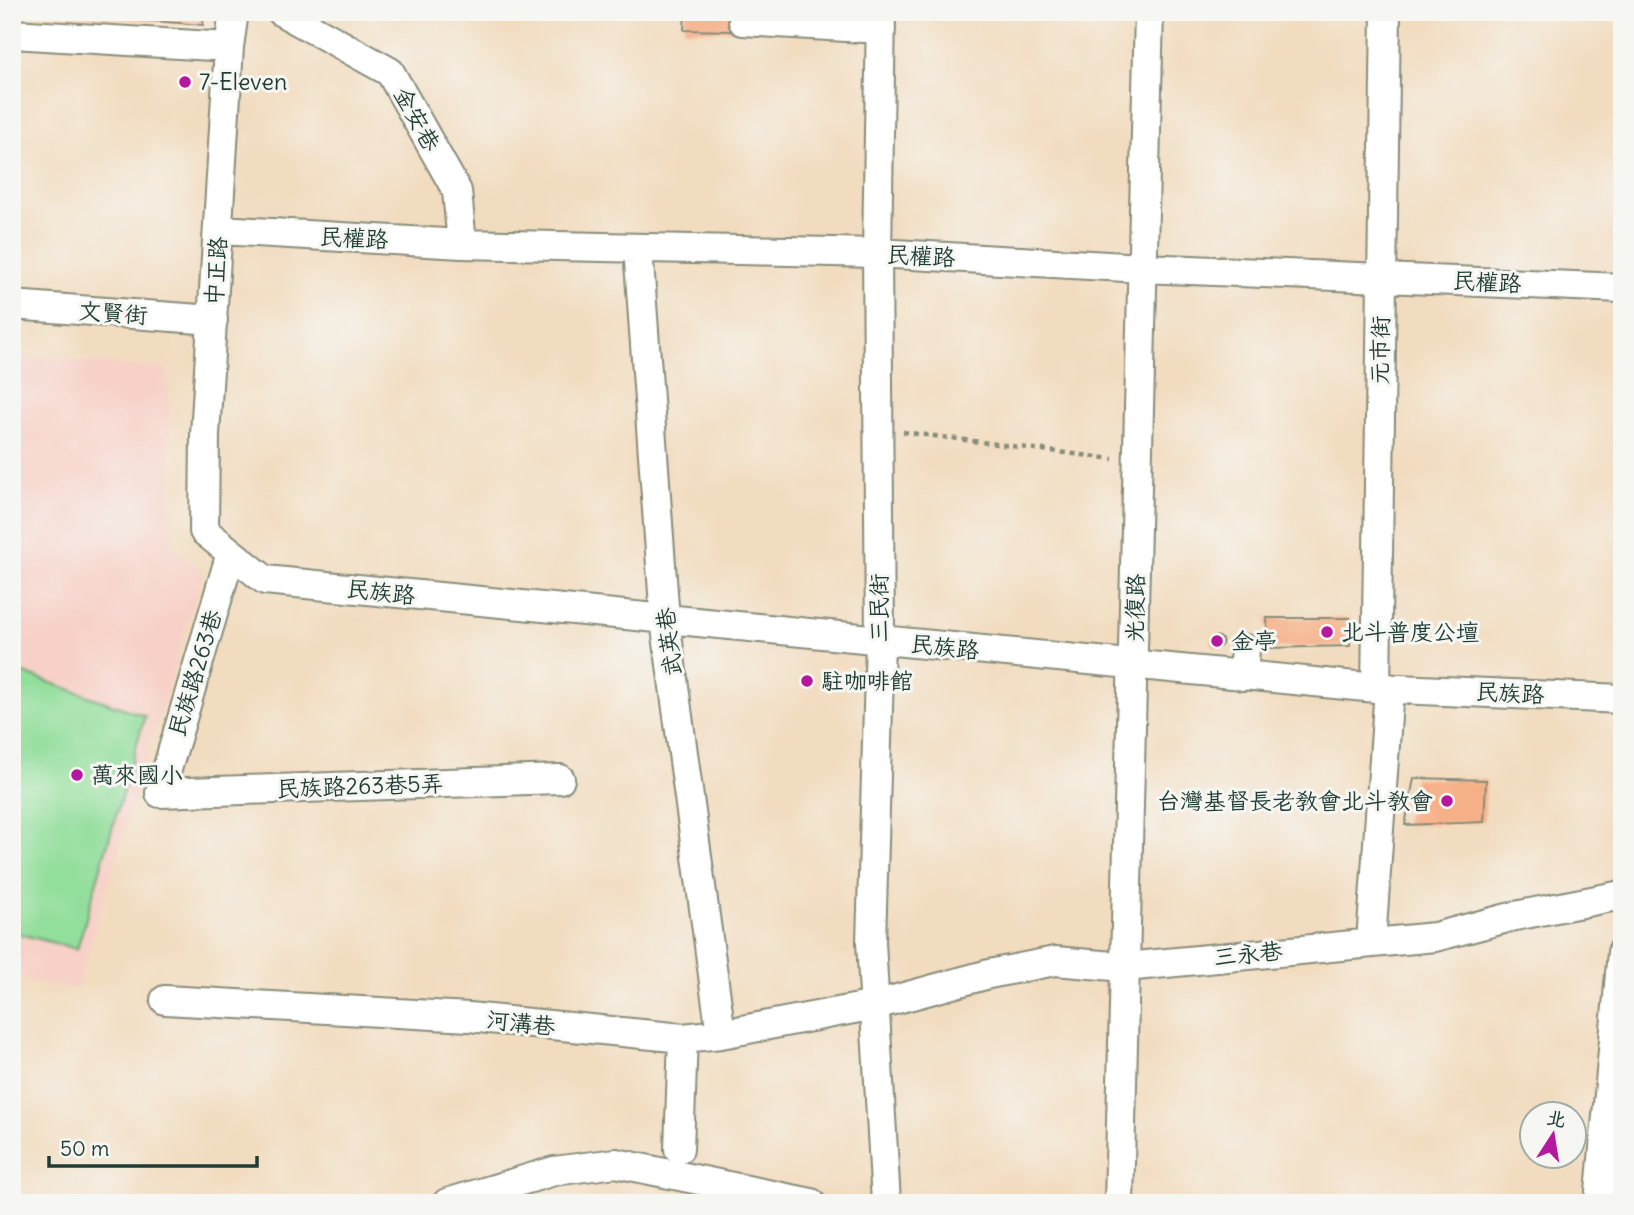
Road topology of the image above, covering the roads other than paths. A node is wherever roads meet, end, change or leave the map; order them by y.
1 (234, 12) edge
2 (282, 12) edge
3 (1149, 12) edge
4 (1386, 12) edge
5 (743, 21) dead end
6 (881, 21) edge
7 (12, 34) edge
8 (229, 47) junction
9 (219, 229) junction
10 (462, 244) junction
11 (638, 248) junction
12 (877, 253) junction
13 (1143, 268) junction
14 (1381, 276) junction
15 (1622, 288) edge
16 (12, 305) edge
17 (213, 320) junction
18 (204, 531) joint
19 (231, 553) junction
20 (665, 620) junction
21 (880, 641) junction
22 (1134, 666) junction
23 (1382, 688) junction
24 (1622, 699) edge
25 (560, 779) dead end
26 (160, 793) joint
27 (1622, 895) edge
28 (1371, 942) junction
29 (1622, 953) edge
30 (1125, 967) junction
31 (165, 1000) dead end
32 (875, 1004) junction
33 (721, 1034) junction
34 (683, 1038) junction
35 (1611, 1114) edge
36 (679, 1149) dead end
37 (447, 1203) edge
38 (811, 1203) edge
39 (886, 1203) edge
40 (1119, 1203) edge
41 (1599, 1203) edge

1 - 8 street, 中正路
2 - 10 street, 金安巷
3 - 13 street, 光復路
4 - 14 street, 元市街
5 - 6 street
6 - 12 street, 三民街
7 - 8 street
8 - 9 street, 中正路
9 - 10 street, 民權路
9 - 17 street, 中正路
10 - 11 street, 民權路
11 - 12 street, 民權路
11 - 20 street, 武英巷
12 - 13 street, 民權路
12 - 21 street, 三民街
13 - 14 street, 民權路
13 - 22 street, 光復路
14 - 15 street, 民權路
14 - 23 street, 元市街
16 - 17 street, 文賢街
17 - 18 street, 中正路
18 - 19 street, 民族路
19 - 20 street, 民族路
19 - 26 street, 民族路263巷
20 - 21 street, 民族路
20 - 33 street, 武英巷
21 - 22 street, 民族路
21 - 32 street, 三民街
22 - 23 street, 民族路
22 - 30 street, 光復路
23 - 24 street, 民族路
23 - 28 street, 元市街
25 - 26 street, 民族路263巷5弄
27 - 28 street, 三永巷
28 - 30 street, 三永巷
29 - 35 street
30 - 32 street, 三永巷
30 - 40 street, 光復路
31 - 34 street, 河溝巷
32 - 33 street, 河溝巷
32 - 39 street, 三民街
33 - 34 street, 河溝巷
34 - 36 street
35 - 41 street
37 - 38 street

